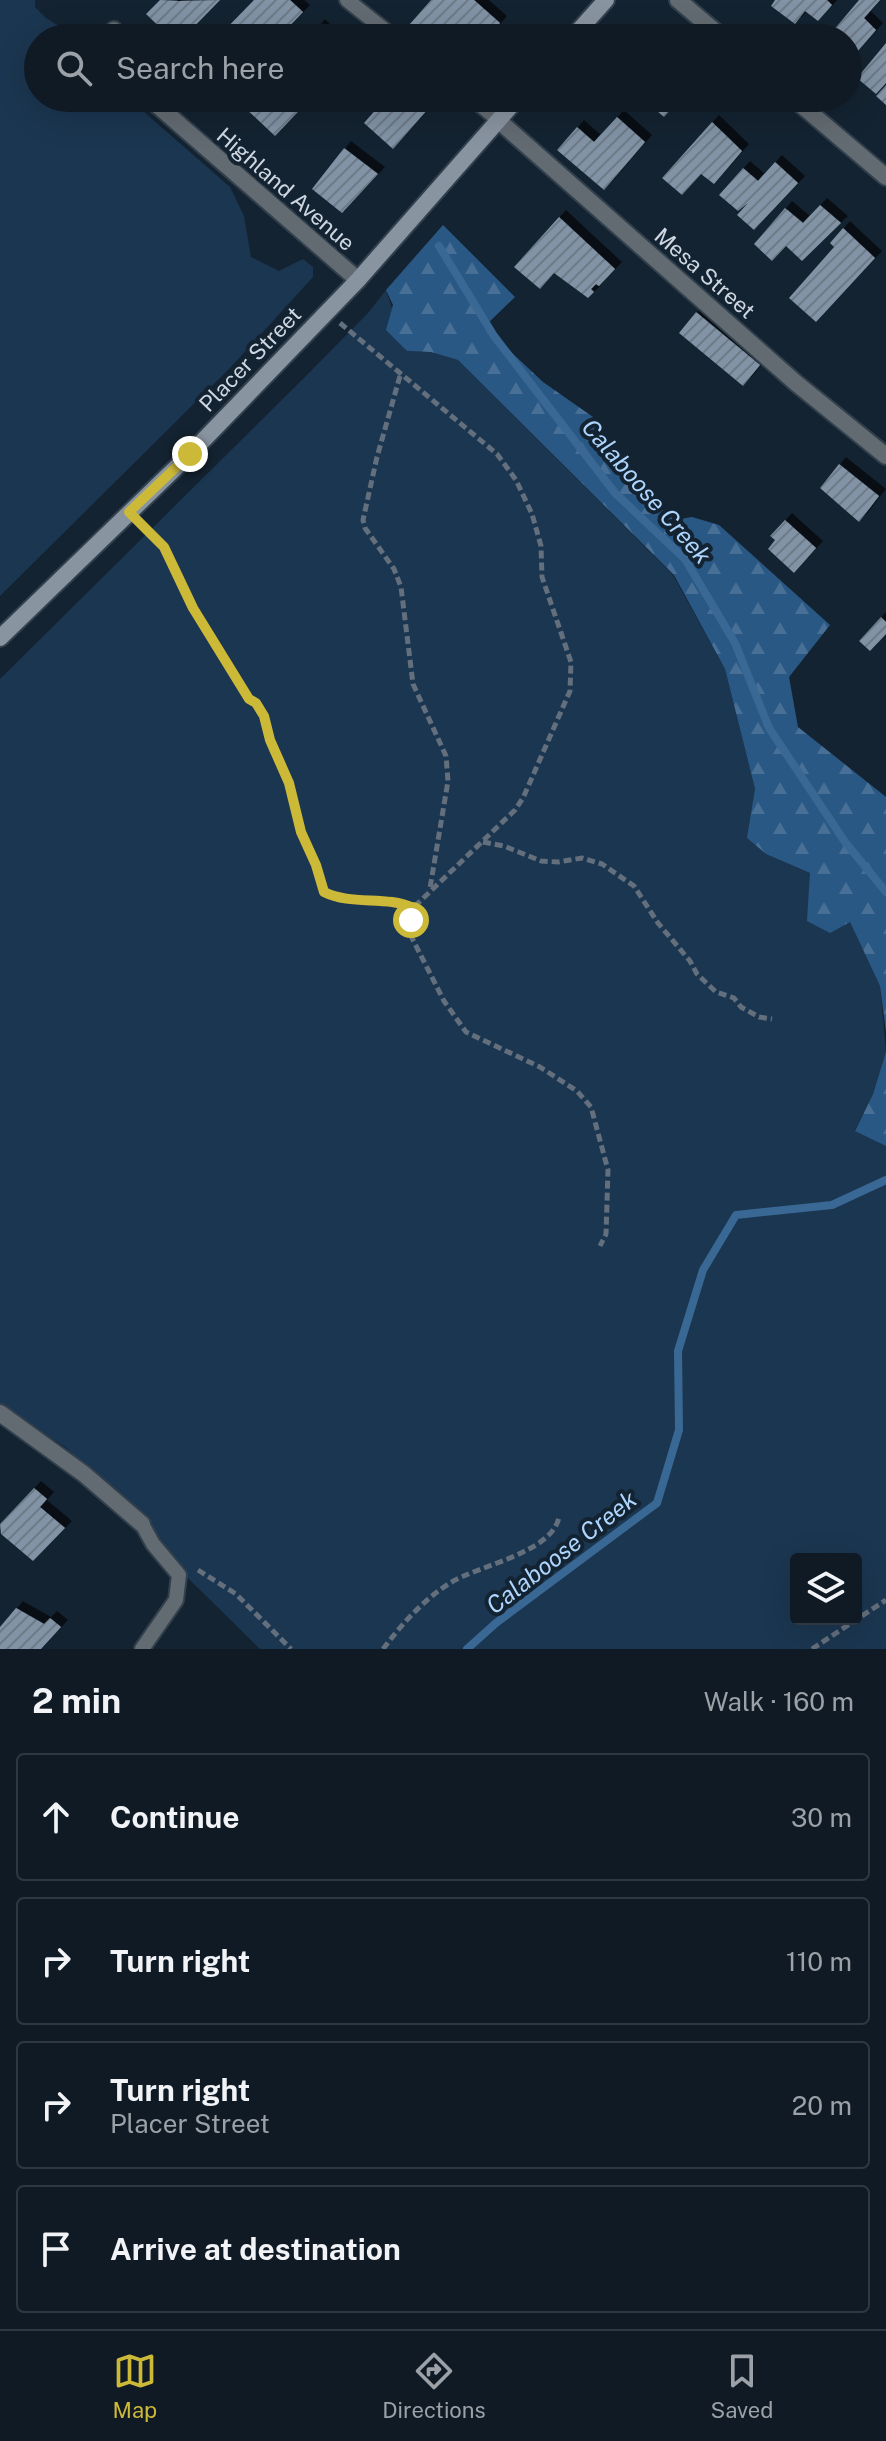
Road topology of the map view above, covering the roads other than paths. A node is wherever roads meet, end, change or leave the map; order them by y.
1 (347, 0) edge
2 (606, 0) edge
3 (678, 0) edge
4 (377, 24) edge
5 (585, 24) edge
6 (706, 24) edge
7 (165, 112) edge
8 (489, 112) edge
9 (505, 112) edge
10 (809, 112) edge
11 (498, 120) junction
12 (886, 177) edge
13 (358, 280) junction
14 (886, 456) edge
15 (0, 638) edge
16 (0, 1413) edge
17 (142, 1524) joint
18 (142, 1649) edge

1 - 4 lane
2 - 5 main road
3 - 6 street
7 - 13 street, Highland Avenue
8 - 11 lane
9 - 11 main road, Placer Street
10 - 12 street
11 - 13 main road, Placer Street
11 - 14 street, Mesa Street
13 - 15 main road, Placer Street
16 - 17 street
17 - 18 lane

